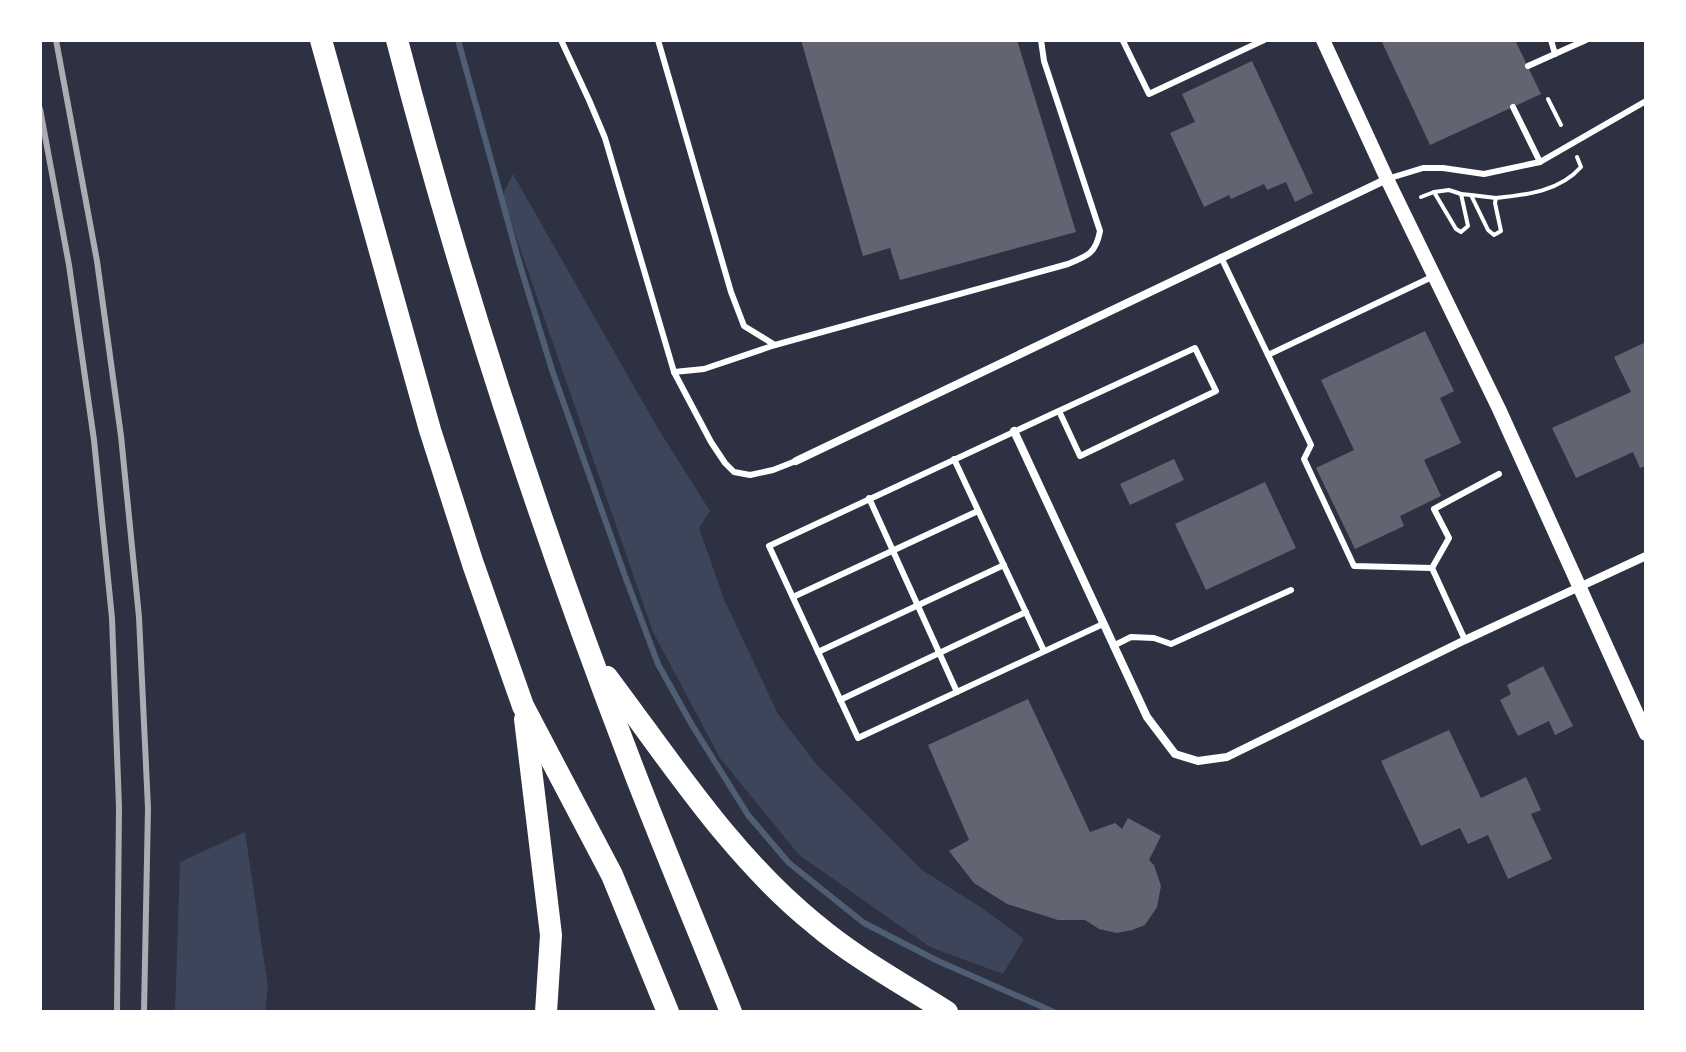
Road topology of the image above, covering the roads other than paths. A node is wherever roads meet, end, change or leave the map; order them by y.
1 (321, 40) edge
2 (397, 40) edge
3 (561, 40) edge
4 (658, 40) edge
5 (1041, 40) edge
6 (1125, 40) edge
7 (1263, 40) edge
8 (1323, 40) edge
9 (1551, 40) edge
10 (1586, 40) edge
11 (1555, 54) junction
12 (1528, 66) dead end
13 (1646, 101) edge
14 (1513, 107) dead end
15 (1540, 162) junction
16 (1387, 179) junction
17 (1221, 257) junction
18 (1434, 276) junction
19 (775, 345) junction
20 (1268, 355) junction
21 (674, 372) junction
22 (1059, 411) junction
23 (1014, 431) junction
24 (954, 459) junction
25 (796, 461) joint
26 (1499, 474) dead end
27 (869, 498) junction
28 (978, 511) junction
29 (893, 550) junction
30 (1646, 556) edge
31 (1004, 565) junction
32 (1432, 568) junction
33 (1580, 587) junction
34 (1291, 590) dead end
35 (793, 597) junction
36 (918, 604) junction
37 (1026, 612) junction
38 (1103, 624) junction
39 (1465, 640) junction
40 (1113, 646) junction
41 (1044, 651) junction
42 (818, 652) junction
43 (940, 652) junction
44 (592, 657) junction
45 (957, 692) junction
46 (840, 700) junction
47 (523, 706) junction
48 (1646, 734) edge
49 (546, 1012) edge
50 (668, 1012) edge
51 (731, 1012) edge
52 (947, 1012) edge

1 - 47 highway
2 - 44 highway
3 - 21 lane
4 - 19 lane
5 - 19 lane
6 - 7 lane
8 - 16 street
9 - 11 lane
10 - 11 lane
11 - 12 lane
13 - 15 lane
14 - 15 lane
15 - 16 lane
16 - 17 street
16 - 18 street
17 - 20 lane
17 - 25 street
18 - 20 lane
18 - 33 street
19 - 21 lane
20 - 32 lane
21 - 25 lane
22 - 22 lane
22 - 23 lane
23 - 24 lane
23 - 38 street
24 - 27 lane
24 - 28 lane
26 - 32 lane
27 - 29 lane
27 - 35 lane
28 - 29 lane
28 - 31 lane
29 - 35 lane
29 - 36 lane
30 - 33 street
31 - 36 lane
31 - 37 lane
32 - 39 lane
33 - 39 street
33 - 48 street
34 - 40 lane
35 - 42 lane
36 - 42 lane
36 - 43 lane
37 - 41 lane
37 - 43 lane
38 - 40 street
38 - 41 lane
39 - 40 street
41 - 45 lane
42 - 46 lane
43 - 45 lane
43 - 46 lane
44 - 51 highway
44 - 52 highway
45 - 46 lane
47 - 49 highway
47 - 50 highway

